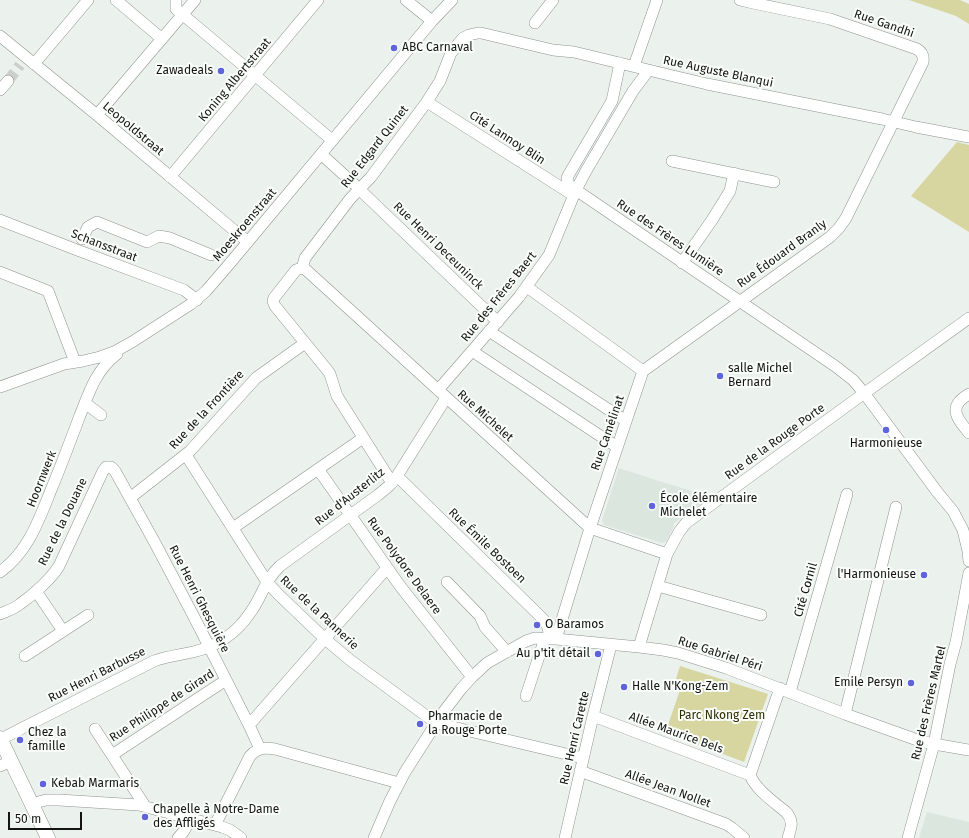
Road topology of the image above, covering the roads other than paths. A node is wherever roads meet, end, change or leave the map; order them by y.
1 (88, 0) edge
2 (116, 0) edge
3 (176, 0) edge
4 (195, 0) edge
5 (318, 0) edge
6 (406, 0) edge
7 (452, 0) edge
8 (554, 0) edge
9 (657, 0) edge
10 (740, 0) edge
11 (182, 14) junction
12 (432, 21) junction
13 (535, 23) dead end
14 (0, 36) edge
15 (463, 38) joint
16 (162, 39) junction
17 (27, 63) junction
18 (620, 63) junction
19 (634, 66) junction
20 (648, 70) junction
21 (256, 76) junction
22 (8, 81) tunnel mouth
23 (0, 90) edge
24 (427, 102) junction
25 (97, 116) junction
26 (894, 121) junction
27 (969, 137) edge
28 (332, 140) junction
29 (321, 154) junction
30 (672, 160) dead end
31 (734, 173) junction
32 (170, 177) junction
33 (774, 182) dead end
34 (357, 187) junction
35 (574, 193) junction
36 (0, 220) edge
37 (82, 239) dead end
38 (248, 242) junction
39 (211, 255) dead end
40 (682, 263) junction
41 (304, 268) junction
42 (0, 272) edge
43 (527, 287) junction
44 (197, 300) junction
45 (740, 301) junction
46 (969, 318) edge
47 (498, 322) junction
48 (489, 331) junction
49 (132, 342) junction
50 (305, 343) junction
51 (472, 351) junction
52 (75, 362) junction
53 (643, 372) junction
54 (92, 385) junction
55 (0, 387) edge
56 (864, 393) junction
57 (442, 394) junction
58 (969, 394) edge
59 (85, 403) junction
60 (101, 415) dead end
61 (626, 421) junction
62 (969, 433) edge
63 (363, 438) junction
64 (617, 447) junction
65 (186, 455) junction
66 (108, 467) joint
67 (318, 469) junction
68 (394, 479) junction
69 (847, 494) dead end
70 (130, 498) junction
71 (896, 507) dead end
72 (350, 514) junction
73 (233, 528) junction
74 (590, 528) junction
75 (667, 554) junction
76 (969, 561) edge
77 (387, 568) junction
78 (0, 572) edge
79 (969, 573) edge
80 (267, 582) junction
81 (447, 582) dead end
82 (658, 586) junction
83 (36, 591) junction
84 (0, 614) edge
85 (88, 615) dead end
86 (761, 615) dead end
87 (63, 631) junction
88 (325, 638) junction
89 (550, 639) junction
90 (611, 644) junction
91 (210, 647) junction
92 (639, 647) junction
93 (507, 652) junction
94 (25, 656) dead end
95 (472, 676) junction
96 (226, 680) junction
97 (785, 690) junction
98 (526, 696) dead end
99 (845, 714) junction
100 (593, 716) junction
101 (436, 723) junction
102 (249, 725) junction
103 (95, 729) dead end
104 (0, 738) edge
105 (934, 744) junction
106 (260, 749) junction
107 (969, 750) edge
108 (112, 755) junction
109 (583, 758) junction
110 (5, 763) edge
111 (580, 771) junction
112 (750, 775) junction
113 (399, 782) junction
114 (31, 804) junction
115 (144, 806) junction
116 (191, 818) junction
117 (215, 825) junction
118 (48, 838) edge
119 (178, 838) edge
120 (241, 838) edge
121 (374, 838) edge
122 (565, 838) edge
123 (744, 838) edge
124 (788, 838) edge
125 (908, 838) edge

1 - 17 street
2 - 16 street
3 - 11 street
4 - 11 street
5 - 21 street, Koning Albertstraat
6 - 12 street
7 - 12 street, Moeskroenstraat
8 - 13 street
9 - 19 street
10 - 26 street, Rue Gandhi
11 - 16 street
11 - 21 street
12 - 28 street, Moeskroenstraat
14 - 17 street, Leopoldstraat
15 - 18 street, Rue Auguste Blanqui
15 - 24 street, Rue Edgard Quinet
16 - 25 street
17 - 25 street, Leopoldstraat
18 - 19 street, Rue Auguste Blanqui
18 - 35 street
19 - 20 street, Rue Auguste Blanqui
20 - 26 street, Rue Auguste Blanqui
20 - 35 street, Rue des Frères Baert
21 - 28 street
21 - 32 street, Koning Albertstraat
22 - 23 street
24 - 34 street, Rue Edgard Quinet
24 - 35 street, Cité Lannoy Blin
25 - 32 street, Leopoldstraat
26 - 27 street, Rue Auguste Blanqui
26 - 45 street, Rue Édouard Branly
28 - 29 street, Moeskroenstraat
29 - 34 street, Rue Henri Deceuninck
29 - 38 street, Moeskroenstraat
30 - 31 street
31 - 33 street
31 - 40 street
32 - 38 street, Leopoldstraat
34 - 41 street, Rue Edgard Quinet
34 - 47 street, Rue Henri Deceuninck
35 - 40 street, Rue des Frères Lumière
35 - 43 street, Rue des Frères Baert
36 - 44 street, Schansstraat
37 - 39 street, Schansstraat
38 - 44 street, Moeskroenstraat
40 - 45 street, Rue des Frères Lumière
41 - 50 street, Rue Émile Bostoen
41 - 57 street, Rue Michelet
42 - 52 street
43 - 47 street, Rue des Frères Baert
43 - 53 street
44 - 49 street, Moeskroenstraat
45 - 53 street, Rue Édouard Branly
45 - 56 street, Rue des Frères Lumière
46 - 56 street, Rue de la Rouge Porte
47 - 48 street, Rue des Frères Baert
48 - 51 street, Rue des Frères Baert
48 - 61 street
49 - 52 street, Moeskroenstraat
49 - 54 street, Hoornwerk
50 - 63 street, Rue Émile Bostoen
50 - 65 street, Rue de la Frontière
51 - 57 street, Rue des Frères Baert
51 - 64 street
52 - 54 street
52 - 55 street, Moeskroenstraat
53 - 61 street, Rue Camélinat
54 - 59 street, Hoornwerk
56 - 75 street, Rue de la Rouge Porte
56 - 76 street
57 - 68 street, Rue d'Austerlitz
57 - 74 street, Rue Michelet
58 - 62 street
59 - 60 street
59 - 78 street, Hoornwerk
61 - 64 street, Rue Camélinat
63 - 67 street
63 - 68 street, Rue Émile Bostoen
64 - 74 street, Rue Camélinat
65 - 70 street, Rue de la Frontière
65 - 73 street, Rue de la Pannerie
66 - 70 street, Rue Henri Ghesquière
66 - 83 street, Rue de la Douane
67 - 72 street, Rue Polydore Delaere
67 - 73 street
68 - 72 street, Rue d'Austerlitz
68 - 89 street, Rue Émile Bostoen
69 - 97 street, Cité Cornil
70 - 91 street, Rue Henri Ghesquière
71 - 99 street
72 - 77 street, Rue Polydore Delaere
72 - 80 street, Rue d'Austerlitz
73 - 80 street, Rue de la Pannerie
74 - 75 street, Rue Michelet
74 - 89 street, Rue Camélinat
75 - 82 street, Rue de la Rouge Porte
77 - 88 street
77 - 95 street, Rue Polydore Delaere
79 - 105 street, Rue des Frères Martel
80 - 88 street, Rue de la Pannerie
80 - 91 street, Rue d'Austerlitz
81 - 93 street
82 - 86 street
82 - 92 street, Rue de la Rouge Porte
83 - 84 street, Rue de la Douane
83 - 87 street
85 - 87 street
87 - 94 street
88 - 101 street, Rue de la Pannerie
88 - 102 street
89 - 90 street, Rue Gabriel Péri
89 - 93 street, Rue Gabriel Péri
89 - 98 street, Rue Camélinat
90 - 92 street, Rue Gabriel Péri
90 - 100 street, Rue Henri Carette
91 - 96 street, Rue Henri Ghesquière
91 - 104 street, Rue Henri Barbusse
92 - 97 street, Rue Gabriel Péri
93 - 95 street, Rue Gabriel Péri
95 - 101 street, Rue Gabriel Péri
96 - 102 street, Rue Henri Ghesquière
96 - 108 street, Rue Philippe de Girard
97 - 99 street, Rue Gabriel Péri
97 - 112 street, Cité Cornil
99 - 105 street, Rue Gabriel Péri
100 - 109 street, Rue Henri Carette
100 - 112 street, Allée Maurice Bels
101 - 109 street
101 - 113 street, Rue Gabriel Péri
102 - 106 street, Rue Henri Ghesquière
103 - 108 street
104 - 110 main road
105 - 107 street, Rue Gabriel Péri
105 - 125 street, Rue des Frères Martel
106 - 113 street
106 - 117 street
108 - 115 street
109 - 111 street, Rue Henri Carette
110 - 114 main road
111 - 122 street, Rue Henri Carette
111 - 123 street, Allée Jean Nollet
112 - 124 street
113 - 121 street, Rue Gabriel Péri
114 - 115 street
114 - 118 main road
115 - 116 street
116 - 117 street
116 - 119 street
117 - 120 street

